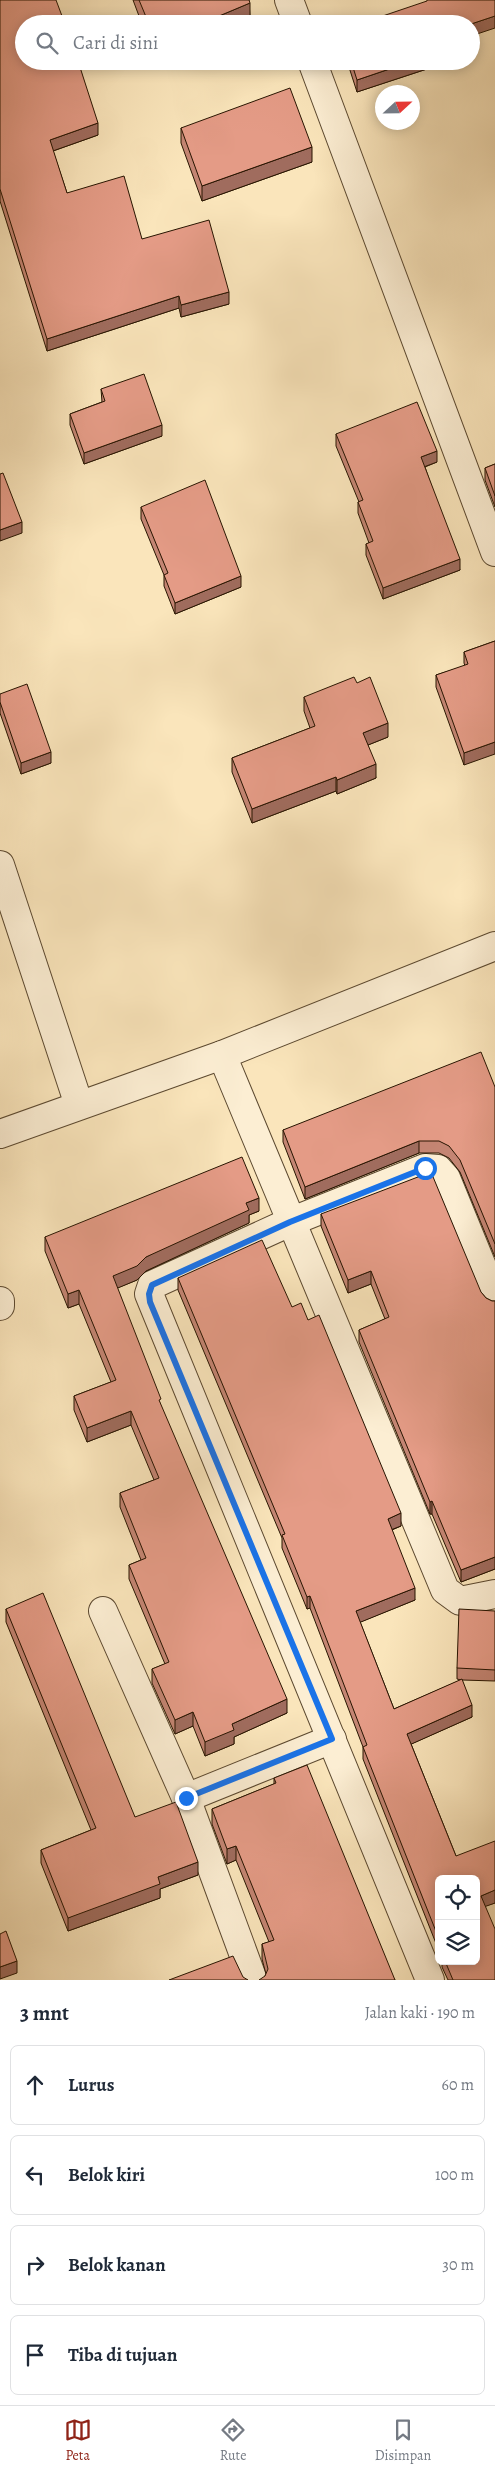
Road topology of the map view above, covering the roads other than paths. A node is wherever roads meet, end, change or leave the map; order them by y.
1 (289, 0) edge
2 (295, 15) edge
3 (315, 70) edge
4 (495, 552) edge
5 (0, 864) edge
6 (495, 946) edge
7 (222, 1055) junction
8 (79, 1105) junction
9 (0, 1134) edge
10 (290, 1222) junction
11 (495, 1298) edge
12 (0, 1301) edge
13 (0, 1306) edge
14 (495, 1594) edge
15 (104, 1611) dead end
16 (332, 1739) junction
17 (186, 1798) junction
18 (253, 1980) edge
19 (430, 1980) edge

1 - 2 street
3 - 4 street
5 - 8 street
6 - 7 street
7 - 8 street
7 - 10 street
8 - 9 street
10 - 11 street
10 - 14 street
10 - 16 street
12 - 13 street
15 - 17 street
16 - 17 street
16 - 19 street
17 - 18 street

